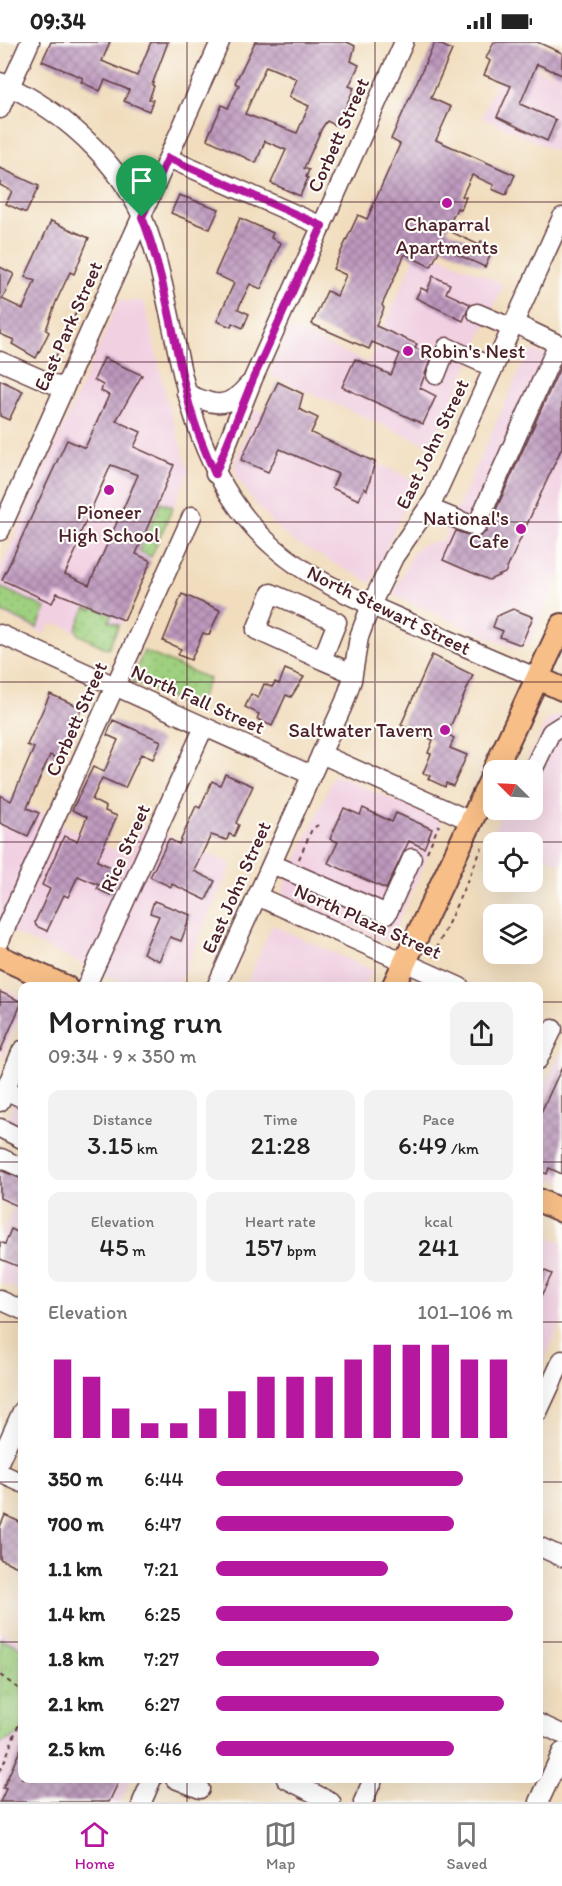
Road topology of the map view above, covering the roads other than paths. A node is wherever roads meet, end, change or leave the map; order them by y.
1 (30, 42) edge
2 (220, 42) edge
3 (404, 42) edge
4 (5, 84) edge
5 (0, 109) edge
6 (168, 158) junction
7 (142, 217) junction
8 (562, 217) edge
9 (322, 226) junction
10 (477, 314) dead end
11 (513, 326) junction
12 (560, 345) edge
13 (0, 361) edge
14 (494, 368) junction
15 (435, 375) dead end
16 (253, 379) junction
17 (64, 389) junction
18 (186, 393) junction
19 (215, 474) junction
20 (429, 508) junction
21 (192, 516) dead end
22 (0, 531) edge
23 (371, 605) junction
24 (562, 626) edge
25 (0, 634) edge
26 (322, 660) dead end
27 (352, 673) junction
28 (538, 678) junction
29 (115, 686) junction
30 (562, 689) edge
31 (562, 725) edge
32 (204, 727) junction
33 (321, 754) junction
34 (500, 760) edge
35 (538, 760) edge
36 (311, 775) junction
37 (483, 795) edge
38 (471, 821) junction
39 (412, 858) dead end
40 (272, 864) junction
41 (257, 896) junction
42 (0, 940) edge
43 (0, 957) edge
44 (405, 963) junction
45 (50, 982) edge
46 (88, 982) edge
47 (218, 982) edge
48 (396, 982) edge
49 (449, 982) edge
50 (551, 1028) edge
51 (543, 1048) edge
52 (18, 1060) edge
53 (3, 1096) edge
54 (18, 1098) edge
55 (0, 1128) edge
56 (18, 1137) edge
57 (1, 1158) edge
58 (18, 1166) edge
59 (543, 1202) edge
60 (562, 1211) edge
61 (0, 1300) edge
62 (18, 1308) edge
63 (562, 1360) edge
64 (550, 1384) edge
65 (543, 1400) edge
66 (18, 1420) edge
67 (0, 1460) edge
68 (0, 1473) edge
69 (18, 1481) edge
70 (543, 1548) edge
71 (562, 1557) edge
72 (543, 1725) edge
73 (562, 1734) edge
74 (562, 1752) edge
75 (150, 1783) edge
76 (185, 1783) edge
77 (294, 1783) edge
78 (371, 1783) edge
79 (200, 1790) edge
80 (142, 1802) edge
81 (331, 1802) edge
82 (363, 1802) edge
83 (539, 1802) edge

1 - 4 street
2 - 6 street, East Park Street
3 - 9 street, Corbett Street
4 - 5 street
4 - 7 street, North Stewart Street
6 - 7 street, East Park Street
6 - 9 street
7 - 17 street, East Park Street
7 - 18 street, North Stewart Street
8 - 11 street, East John Street
9 - 16 street, Corbett Street
10 - 11 street
11 - 12 street
11 - 14 street, East John Street
12 - 20 street
13 - 17 street
14 - 15 street
14 - 20 street, East John Street
16 - 18 street, Corbett Street
16 - 19 street, Corbett Street
17 - 22 street, East Park Street
18 - 19 street, North Stewart Street
19 - 23 street, North Stewart Street
20 - 23 street, East John Street
21 - 29 street, Corbett Street
23 - 27 street, East John Street
23 - 28 street, North Stewart Street
24 - 28 main road
25 - 29 street, North Fall Street
26 - 27 street
27 - 33 street, East John Street
28 - 30 main road, North Stewart Street
28 - 34 main road
29 - 32 street, North Fall Street
29 - 42 street, Corbett Street
31 - 35 street
32 - 36 street, North Fall Street
32 - 46 street, Rice Street
33 - 36 street, East John Street
33 - 38 street
36 - 40 street, East John Street
37 - 38 main road
38 - 44 main road
39 - 40 street
40 - 41 street, East John Street
41 - 44 street, North Plaza Street
41 - 47 street, East John Street
43 - 45 main road
44 - 48 main road
44 - 49 street, North Plaza Street
50 - 51 street
52 - 53 street
53 - 54 street
55 - 56 street
57 - 58 street
59 - 60 main road
61 - 62 street
63 - 64 street
64 - 65 street
66 - 67 street
68 - 69 street
70 - 71 street
72 - 73 street
74 - 83 street
75 - 80 street
76 - 79 street
77 - 81 street
78 - 82 street

